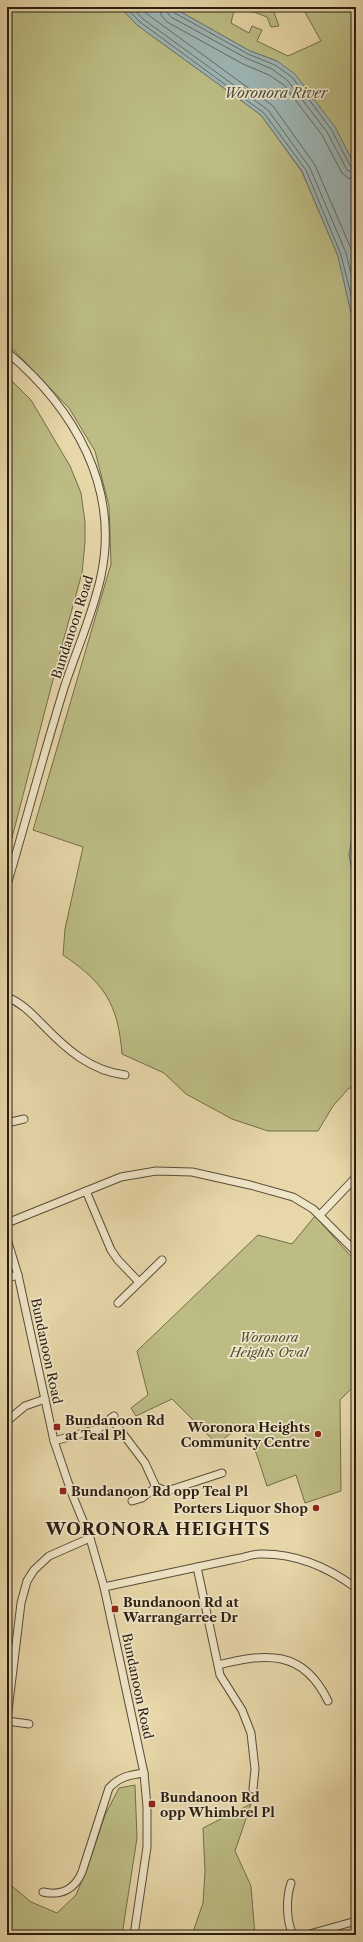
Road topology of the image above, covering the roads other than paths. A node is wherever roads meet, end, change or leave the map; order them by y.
1 (7, 352) edge
2 (7, 885) edge
3 (7, 997) edge
4 (125, 1075) dead end
5 (24, 1119) dead end
6 (7, 1123) edge
7 (356, 1177) edge
8 (86, 1191) junction
9 (320, 1215) junction
10 (7, 1223) edge
11 (7, 1239) edge
12 (356, 1252) edge
13 (162, 1260) dead end
14 (18, 1275) junction
15 (7, 1278) edge
16 (139, 1282) junction
17 (118, 1303) dead end
18 (45, 1399) junction
19 (7, 1421) edge
20 (54, 1441) junction
21 (222, 1473) dead end
22 (156, 1487) junction
23 (132, 1502) dead end
24 (90, 1538) junction
25 (197, 1567) junction
26 (104, 1587) junction
27 (356, 1588) edge
28 (218, 1664) junction
29 (328, 1701) dead end
30 (7, 1720) edge
31 (30, 1724) dead end
32 (144, 1773) junction
33 (252, 1789) dead end
34 (291, 1883) dead end
35 (43, 1892) dead end
36 (356, 1921) edge
37 (134, 1935) edge
38 (293, 1935) edge
39 (306, 1935) edge

1 - 2 street, Bundanoon Road
3 - 4 street
5 - 6 street
7 - 9 street
8 - 9 street
8 - 10 street
8 - 16 street
9 - 12 street
11 - 14 street, Bundanoon Road
13 - 16 street
14 - 15 street
14 - 18 street, Bundanoon Road
16 - 17 street
18 - 19 street
18 - 20 street, Bundanoon Road
20 - 22 street
20 - 24 street, Bundanoon Road
21 - 22 street
22 - 23 street
24 - 26 street, Bundanoon Road
24 - 30 street
25 - 26 street
25 - 27 street
25 - 28 street
26 - 32 street, Bundanoon Road
28 - 29 street
28 - 33 street
30 - 31 street
32 - 35 street
32 - 37 street, Bundanoon Road
34 - 38 street
36 - 39 street

